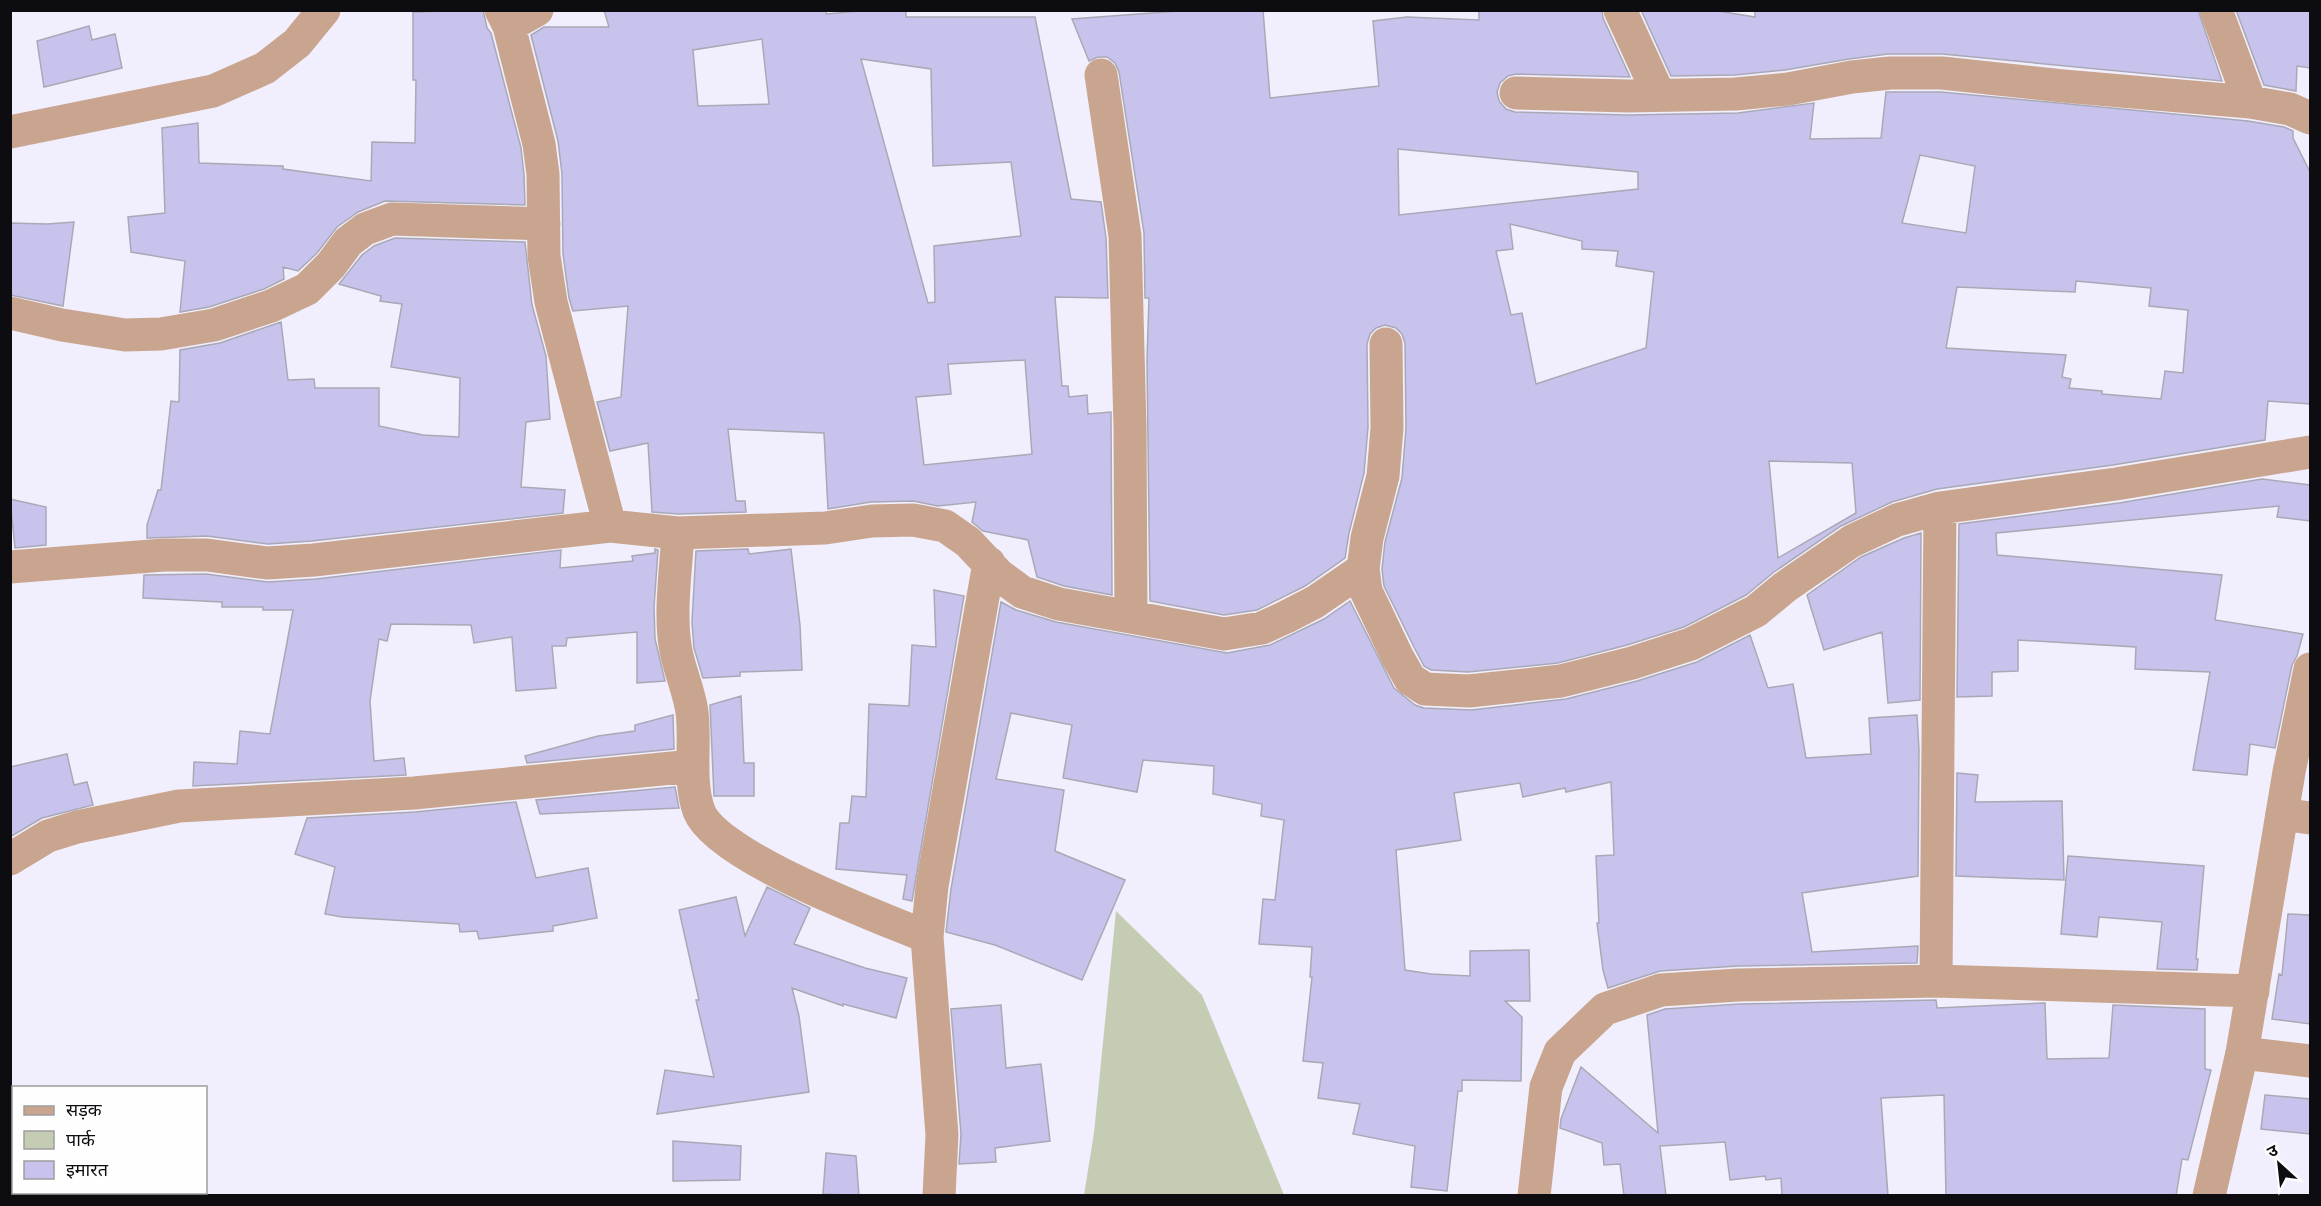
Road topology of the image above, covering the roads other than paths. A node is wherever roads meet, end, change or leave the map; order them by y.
1 (324, 10) edge
2 (537, 10) edge
3 (1620, 10) edge
4 (2216, 10) edge
5 (505, 18) edge
6 (1101, 75) dead end
7 (1516, 93) dead end
8 (1659, 95) junction
9 (2250, 102) junction
10 (2310, 118) edge
11 (10, 132) edge
12 (544, 225) junction
13 (10, 313) edge
14 (1386, 344) dead end
15 (2310, 452) edge
16 (1940, 508) junction
17 (610, 526) junction
18 (678, 533) junction
19 (988, 563) junction
20 (10, 567) edge
21 (1363, 569) junction
22 (1131, 617) junction
23 (2310, 669) edge
24 (693, 766) junction
25 (2296, 816) edge
26 (10, 859) edge
27 (927, 937) junction
28 (1936, 981) junction
29 (2253, 991) junction
30 (2242, 1053) junction
31 (2310, 1061) edge
32 (939, 1196) edge
33 (1534, 1196) edge
34 (2209, 1196) edge

1 - 11 street
2 - 5 street
3 - 8 street
4 - 9 street
5 - 12 street
6 - 22 street
7 - 8 street
8 - 9 street
9 - 10 street
12 - 13 street
12 - 17 street
14 - 21 street
15 - 16 street
16 - 21 street
16 - 28 street
17 - 18 street
17 - 20 street
18 - 19 street
18 - 24 street
19 - 22 street
19 - 27 street
21 - 22 street
23 - 25 street
24 - 26 street
24 - 27 street
25 - 29 street
27 - 32 street
28 - 29 street
28 - 33 street
29 - 30 street
30 - 31 street
30 - 34 street

